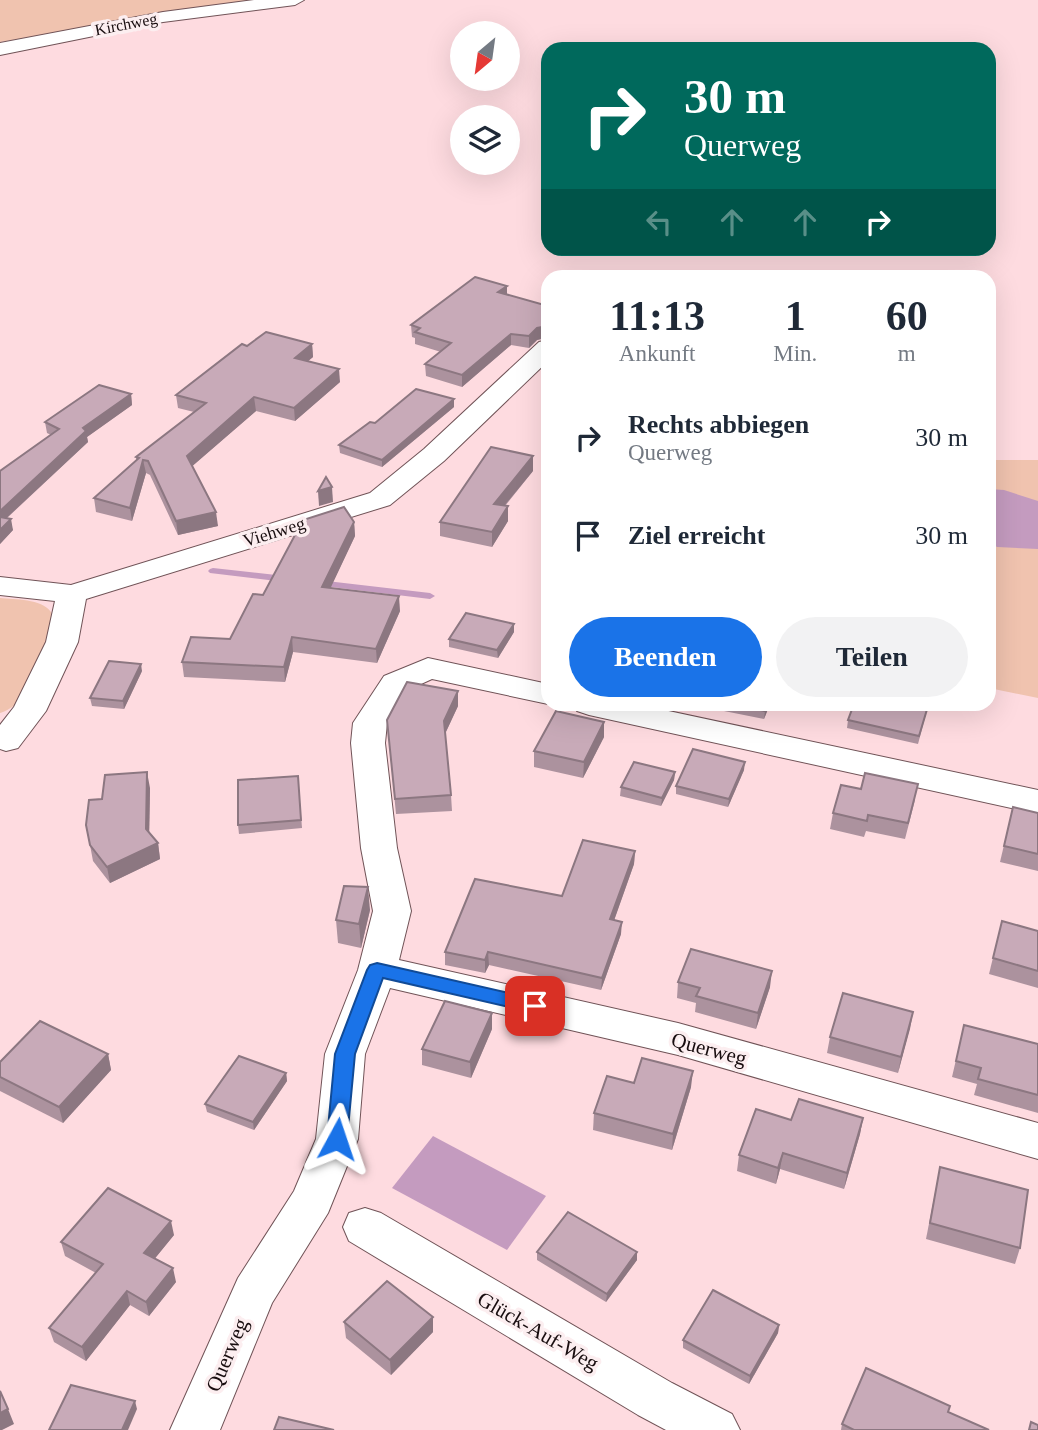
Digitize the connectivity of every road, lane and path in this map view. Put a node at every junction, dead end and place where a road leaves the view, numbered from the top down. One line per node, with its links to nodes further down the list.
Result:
1 (295, 0): 2 (street, Kirchweg)
2 (0, 49)
3 (541, 355): 5 (street, Viehweg)
4 (0, 586): 5 (street)
5 (72, 594): 8 (street)
6 (541, 692): 10 (street, Querweg)
7 (621, 711): 9 (street)
8 (10, 743)
9 (1038, 802)
10 (377, 970): 11 (street, Querweg); 13 (street, Querweg)
11 (1038, 1141)
12 (365, 1227): 14 (street, Glück-Auf-Weg)
13 (195, 1430)
14 (715, 1430)

